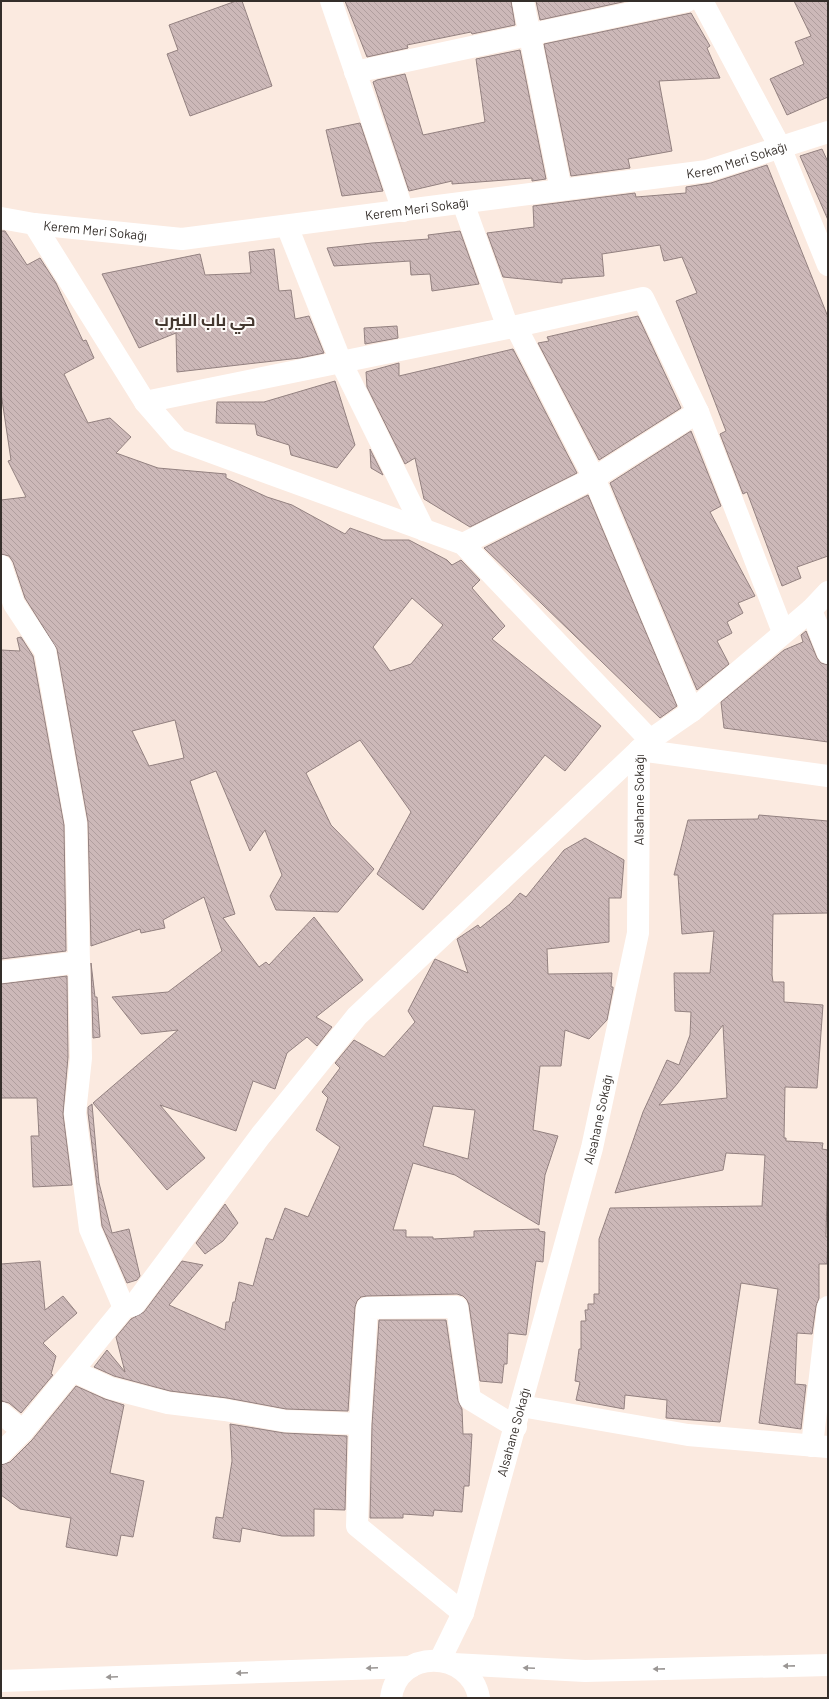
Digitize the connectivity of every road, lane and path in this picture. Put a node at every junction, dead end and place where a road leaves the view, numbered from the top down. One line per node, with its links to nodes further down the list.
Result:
1 (331, 1): 6 (street)
2 (523, 1): 5 (street)
3 (687, 1): 5 (street)
4 (702, 1): 8 (street)
5 (530, 35): 6 (street); 9 (street)
6 (355, 72): 11 (street)
7 (828, 132): 8 (street, Kerem Meri Sokağı)
8 (780, 147): 9 (street, Kerem Meri Sokağı); 15 (street)
9 (561, 190): 10 (street, Kerem Meri Sokağı)
10 (463, 203): 11 (street, Kerem Meri Sokağı); 16 (street)
11 (403, 211): 14 (street, Kerem Meri Sokağı)
12 (1, 218): 13 (street, Kerem Meri Sokağı)
13 (34, 224): 14 (street, Kerem Meri Sokağı); 18 (street)
14 (287, 226): 17 (street)
15 (828, 265)
16 (512, 328): 17 (street); 19 (street); 20 (street)
17 (341, 362): 18 (street); 21 (street)
18 (145, 402): 21 (street)
19 (698, 412): 20 (street); 26 (street)
20 (594, 478): 22 (street); 28 (street)
21 (424, 530): 22 (street)
22 (463, 544): 29 (street)
23 (1, 566): 31 (street)
24 (828, 592): 25 (street)
25 (811, 610): 26 (street); 27 (street)
26 (783, 632): 28 (street)
27 (828, 652)
28 (692, 711): 29 (street)
29 (645, 745): 30 (street, Alsahane Sokağı); 34 (street); 36 (street, Alsahane Sokağı)
30 (828, 776)
31 (79, 962): 32 (street); 34 (street)
32 (1, 972)
33 (828, 1307): 41 (street)
34 (124, 1308): 35 (street)
35 (73, 1371): 38 (street); 40 (street)
36 (521, 1406): 39 (street, Alsahane Sokağı); 41 (street)
37 (1, 1413): 40 (street)
38 (360, 1424): 39 (street); 43 (street)
39 (516, 1427): 43 (street, Alsahane Sokağı)
40 (23, 1431): 42 (street)
41 (820, 1446)
42 (1, 1454)
43 (463, 1613): 44 (street, Alsahane Sokağı)
44 (446, 1662): 45 (street, one-way to 44); 46 (street); 49 (street)
45 (828, 1665)
46 (411, 1667): 47 (street, one-way to 47); 48 (street)
47 (1, 1681)
48 (391, 1698)
49 (479, 1698)

